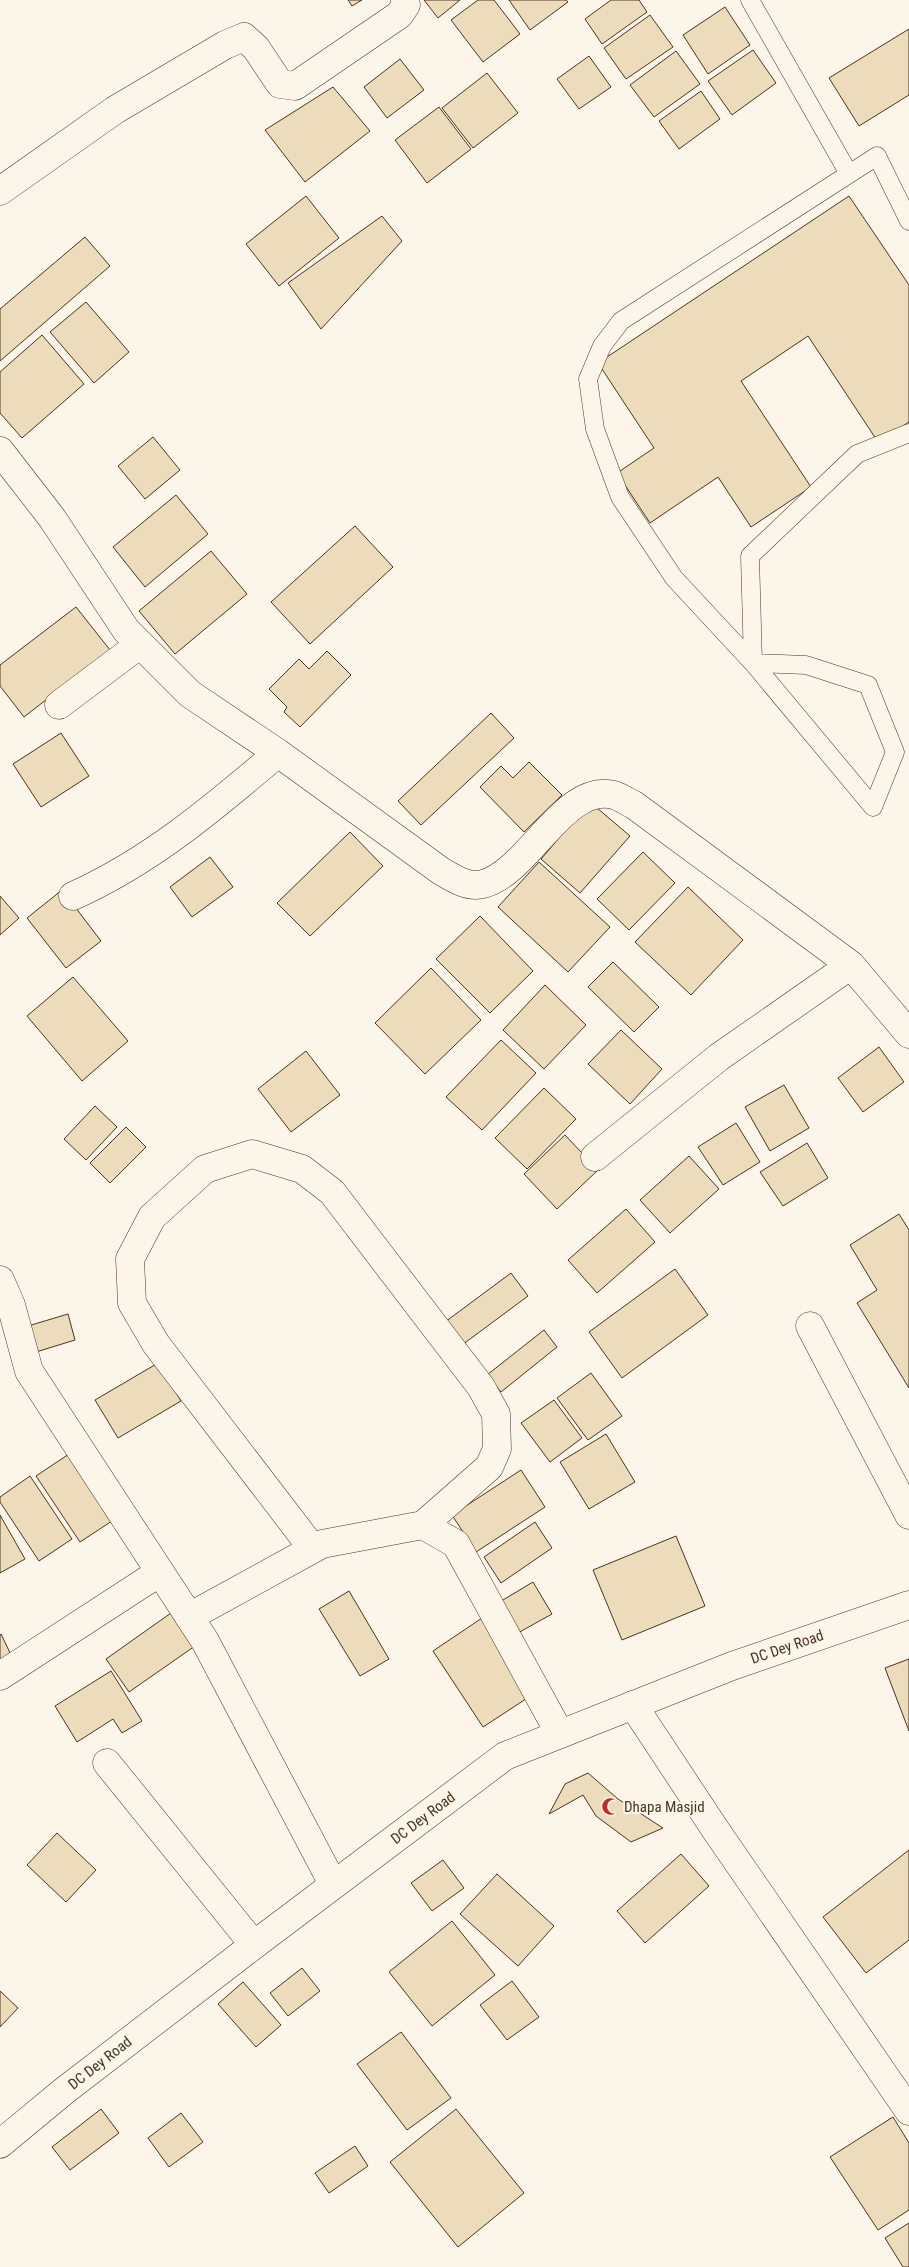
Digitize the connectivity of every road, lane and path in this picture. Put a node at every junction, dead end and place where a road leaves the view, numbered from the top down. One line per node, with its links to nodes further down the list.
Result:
1 (405, 0): 4 (street)
2 (750, 0): 3 (lane)
3 (849, 174): 5 (lane); 9 (lane)
4 (0, 191)
5 (909, 221)
6 (909, 433): 9 (lane)
7 (0, 451): 8 (street)
8 (139, 645): 10 (street); 11 (street)
9 (752, 663): 9 (lane)
10 (59, 705)
11 (278, 753): 12 (street); 13 (street)
12 (73, 896)
13 (851, 965): 14 (street); 15 (street)
14 (909, 1034)
15 (595, 1157)
16 (0, 1280): 21 (street)
17 (810, 1326): 18 (street)
18 (909, 1515)
19 (423, 1525): 20 (street); 20 (street); 26 (street)
20 (313, 1549): 23 (street)
21 (160, 1572): 23 (street); 24 (street)
22 (909, 1605): 25 (street, DC Dey Road)
23 (189, 1617): 28 (street)
24 (0, 1676)
25 (633, 1705): 26 (street, DC Dey Road); 30 (street)
26 (560, 1734): 28 (street, DC Dey Road)
27 (107, 1763): 29 (street)
28 (333, 1884): 29 (street, DC Dey Road)
29 (254, 1945): 31 (street, DC Dey Road)
30 (909, 2111)
31 (0, 2144)

